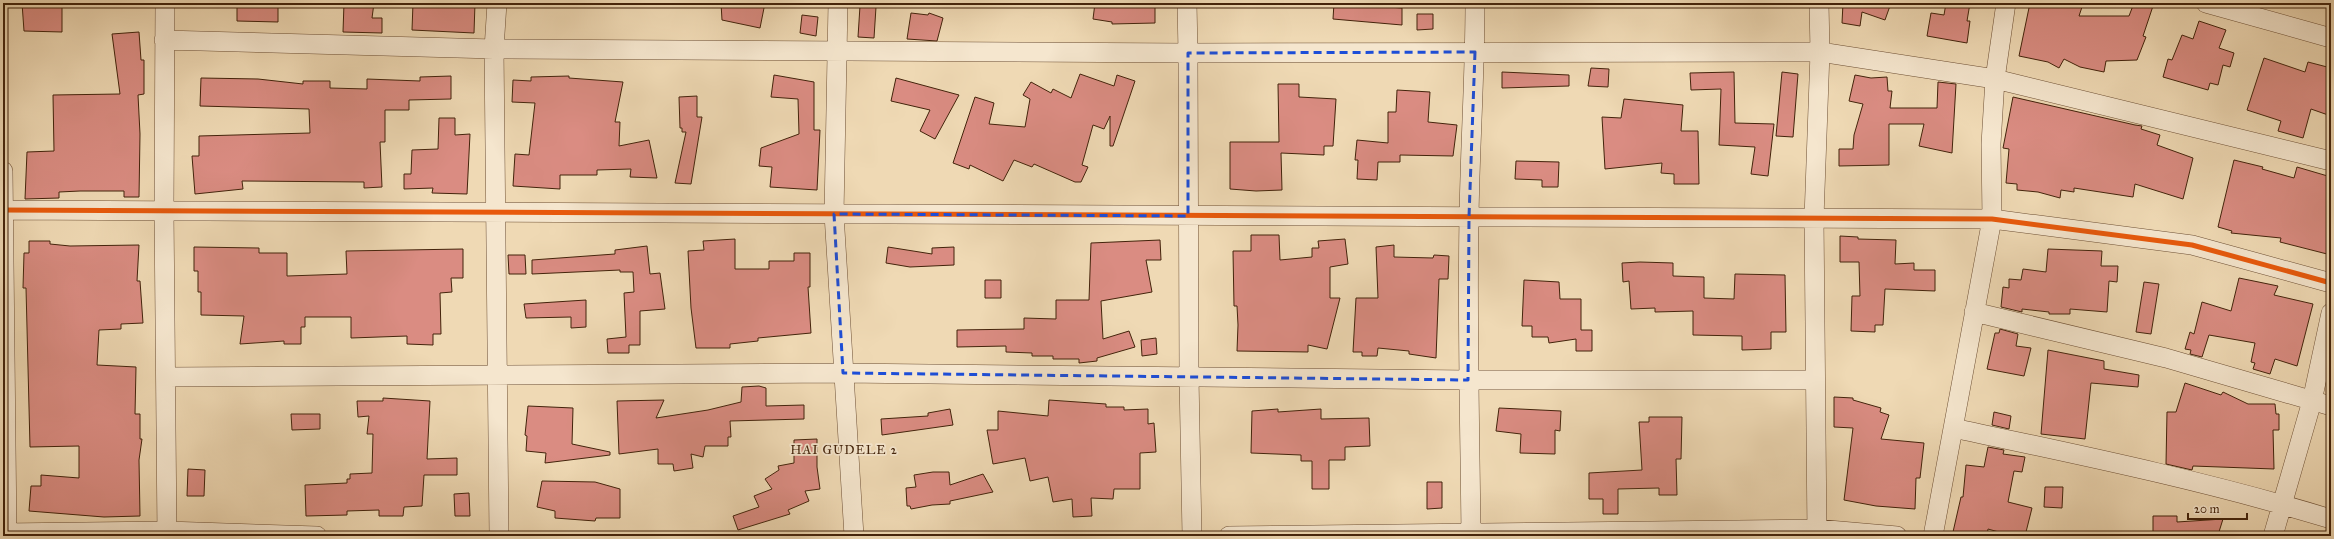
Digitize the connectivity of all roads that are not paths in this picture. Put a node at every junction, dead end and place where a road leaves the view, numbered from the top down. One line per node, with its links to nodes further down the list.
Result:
1 (165, 3): 10 (street)
2 (497, 3): 11 (street)
3 (838, 3): 12 (street)
4 (1187, 3): 15 (street)
5 (1475, 3): 13 (street)
6 (1819, 3): 14 (street)
7 (2006, 3): 16 (street)
8 (2206, 3): 9 (street)
9 (2331, 38)
10 (164, 40): 11 (street); 20 (street)
11 (494, 49): 12 (street); 21 (street)
12 (837, 51): 15 (street); 22 (street)
13 (1475, 52): 14 (street); 15 (street); 24 (street)
14 (1820, 52): 16 (street); 25 (street)
15 (1188, 53): 23 (street)
16 (1995, 79): 17 (street); 26 (street)
17 (2331, 160)
18 (3, 171): 19 (street)
19 (3, 210): 20 (street); 42 (street)
20 (164, 211): 21 (street); 32 (street)
21 (495, 213): 22 (street); 31 (street)
22 (834, 214): 23 (street); 30 (street)
23 (1188, 216): 24 (street); 33 (street)
24 (1469, 217): 25 (street); 34 (street)
25 (1814, 218): 26 (street); 35 (street)
26 (1992, 219): 27 (street); 28 (street)
27 (2331, 282)
28 (1974, 312): 36 (street); 38 (street)
29 (2331, 313): 36 (street)
30 (842, 373): 31 (street); 33 (street); 47 (street)
31 (497, 375): 32 (street); 46 (street)
32 (166, 377): 43 (street)
33 (1189, 377): 34 (street); 48 (street)
34 (1468, 380): 35 (street); 44 (street)
35 (1815, 380): 41 (street)
36 (2312, 401): 37 (street); 39 (street)
37 (2331, 406)
38 (1953, 428): 39 (street); 51 (street)
39 (2283, 504): 40 (street); 52 (street)
40 (2331, 519)
41 (1817, 533): 44 (street); 50 (street)
42 (6, 534): 43 (street)
43 (167, 534): 45 (street)
44 (1471, 535): 49 (street)
45 (317, 536)
46 (499, 536)
47 (854, 536)
48 (1192, 536)
49 (1229, 536)
50 (1897, 536)
51 (1933, 536)
52 (2273, 536)

